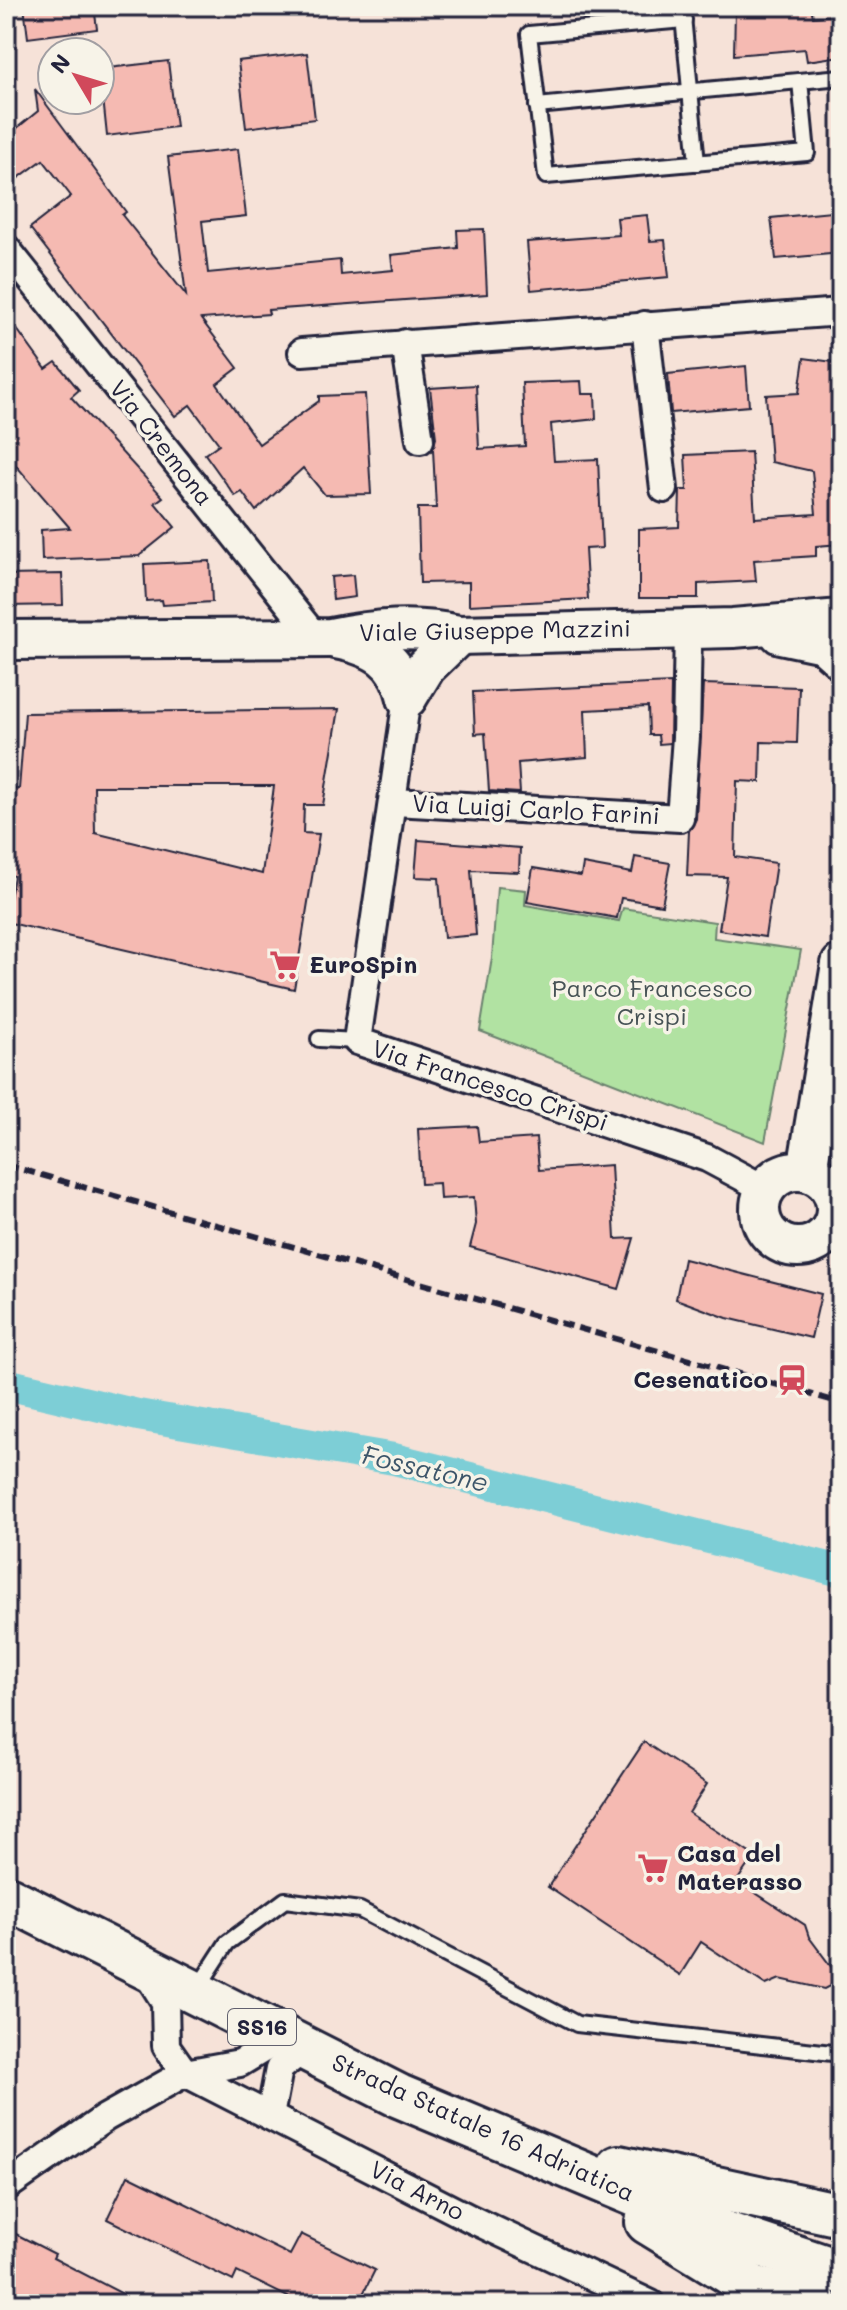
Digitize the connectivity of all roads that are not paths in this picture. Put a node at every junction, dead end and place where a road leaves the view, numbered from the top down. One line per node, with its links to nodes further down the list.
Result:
1 (683, 13): 4 (lane); 5 (lane)
2 (841, 77): 3 (lane)
3 (800, 81): 4 (lane); 6 (lane)
4 (690, 92): 5 (lane); 6 (lane)
5 (537, 106): 6 (lane)
6 (697, 163)
7 (6, 248): 18 (street, Via Cremona)
8 (841, 312): 9 (street)
9 (645, 325): 10 (street); 13 (street)
10 (405, 343): 11 (street); 12 (street)
11 (302, 352)
12 (420, 440)
13 (664, 489)
14 (841, 619): 16 (street, Viale Giuseppe Mazzini)
15 (688, 628): 16 (street, Viale Giuseppe Mazzini); 17 (street, Viale Giuseppe Mazzini); 22 (street, Via Luigi Carlo Farini)
16 (733, 628): 20 (street)
17 (459, 635): 18 (street, Viale Giuseppe Mazzini); 21 (street, Via Francesco Crispi)
18 (323, 638): 19 (street, Viale Giuseppe Mazzini); 21 (street)
19 (6, 640)
20 (841, 659)
21 (407, 698): 22 (street, Via Francesco Crispi)
22 (394, 802): 25 (street, Via Francesco Crispi)
23 (841, 964): 26 (street)
24 (319, 1039): 25 (lane)
25 (357, 1041): 27 (street, Via Francesco Crispi)
26 (807, 1171): 27 (street); 28 (street)
27 (765, 1189): 28 (street)
28 (838, 1222)
29 (6, 1897): 30 (main road, Strada Statale 16 Adriatica / SS16)
30 (142, 1966): 31 (main road, Strada Statale 16 Adriatica / SS16); 34 (street)
31 (195, 1992): 32 (main road, Strada Statale 16 Adriatica / SS16); 33 (lane)
32 (294, 2043): 34 (street); 35 (street); 36 (main road, Strada Statale 16 Adriatica / SS16)
33 (841, 2054)
34 (185, 2073): 35 (street, Via Arno); 37 (street)
35 (270, 2116): 40 (street, Via Arno)
36 (524, 2146): 38 (main road); 39 (main road, Strada Statale 16 Adriatica / SS16); 41 (main road)
37 (6, 2187)
38 (841, 2215)
39 (841, 2272)
40 (651, 2304)
41 (816, 2304)

